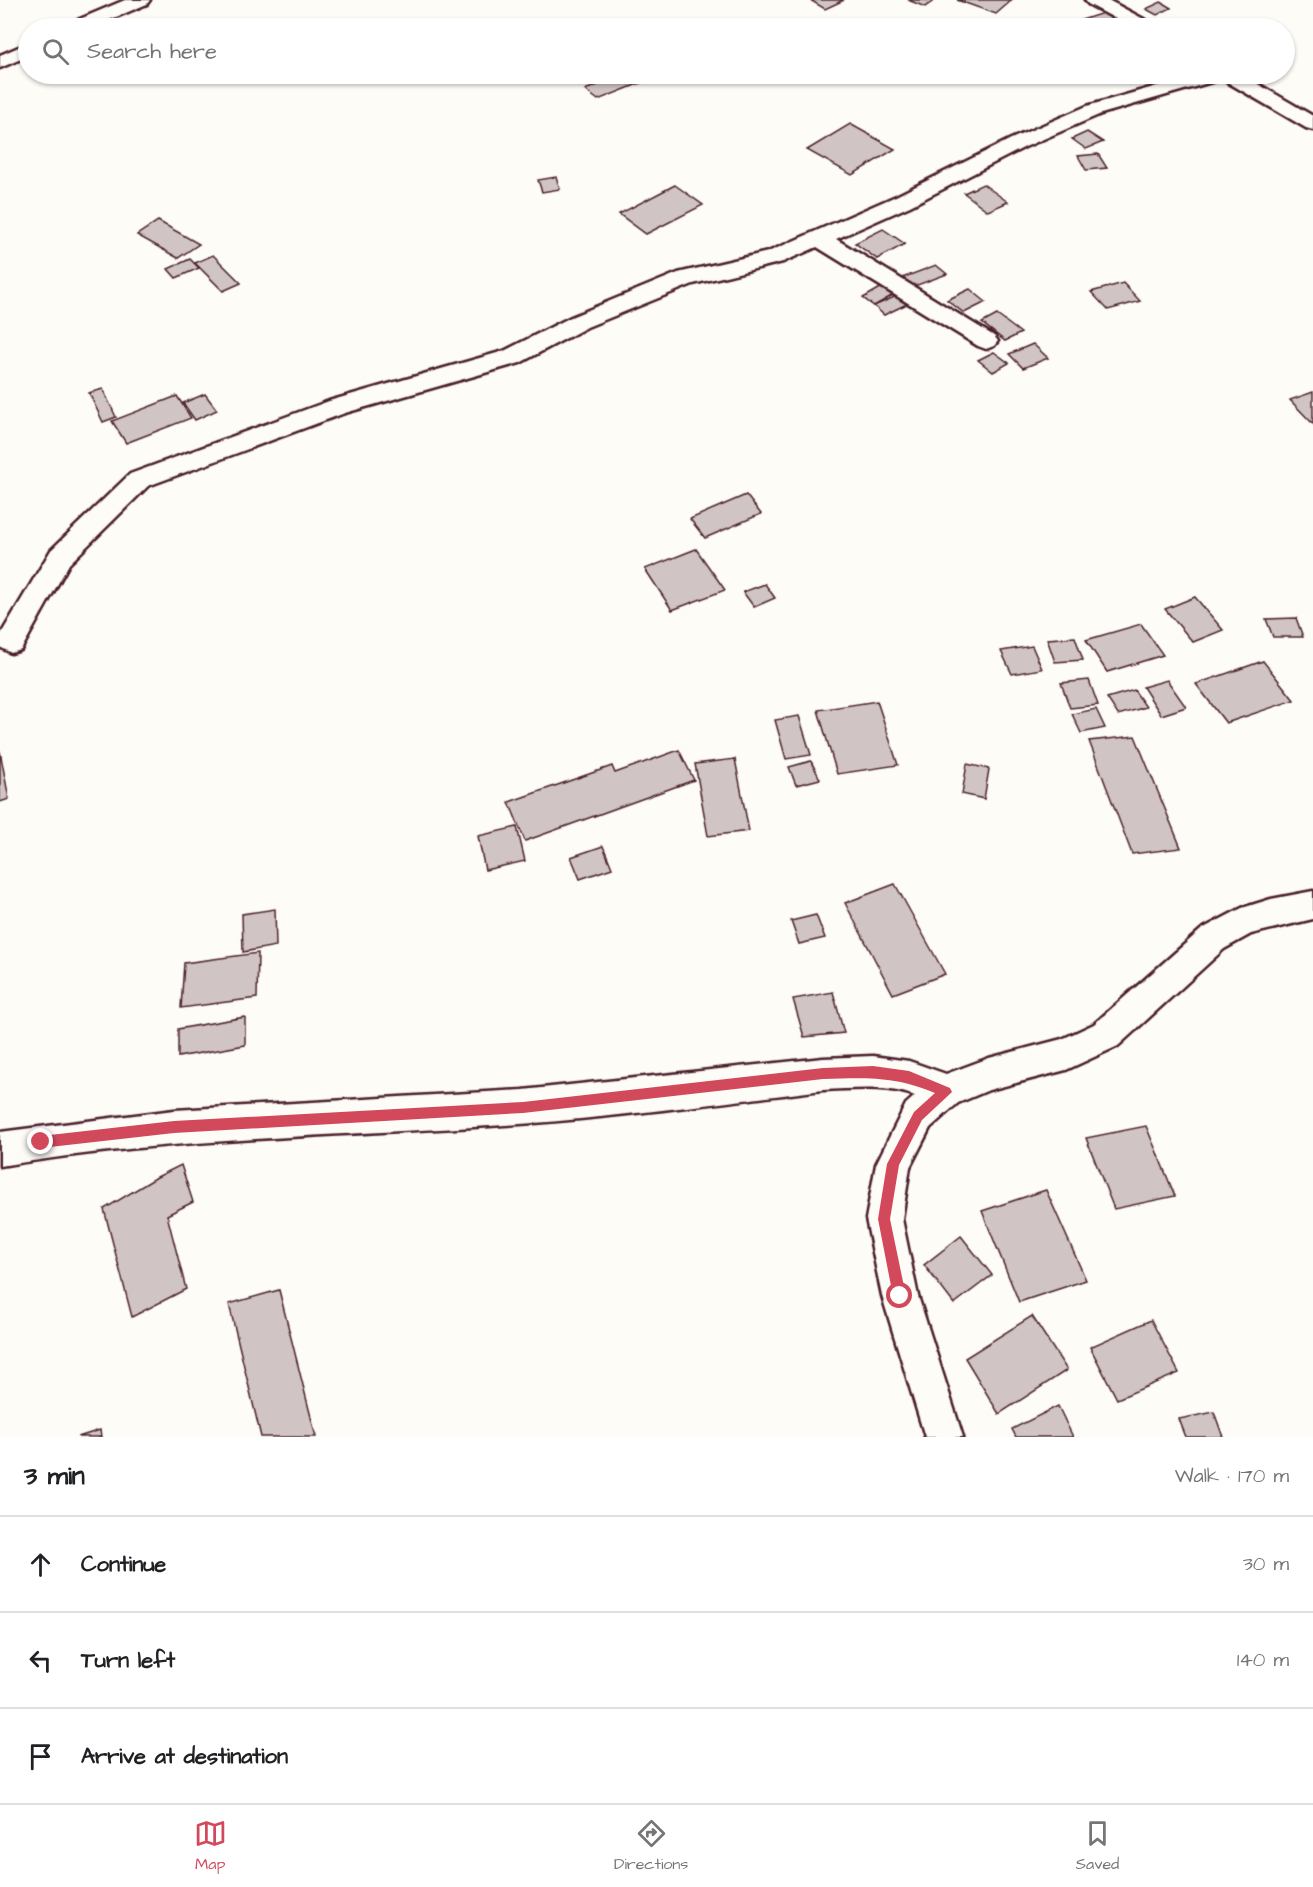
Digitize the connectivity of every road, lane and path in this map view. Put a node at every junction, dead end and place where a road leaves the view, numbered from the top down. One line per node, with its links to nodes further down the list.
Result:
1 (141, 0): 3 (street)
2 (1094, 0): 4 (street)
3 (99, 18)
4 (1127, 18)
5 (18, 54): 6 (street)
6 (0, 62)
7 (1184, 84): 10 (street)
8 (1245, 84): 9 (street)
9 (1313, 124)
10 (819, 238): 11 (street); 12 (street)
11 (986, 341)
12 (11, 642)
13 (1313, 905): 14 (street)
14 (946, 1092): 15 (street); 16 (street)
15 (0, 1149)
16 (944, 1437)

